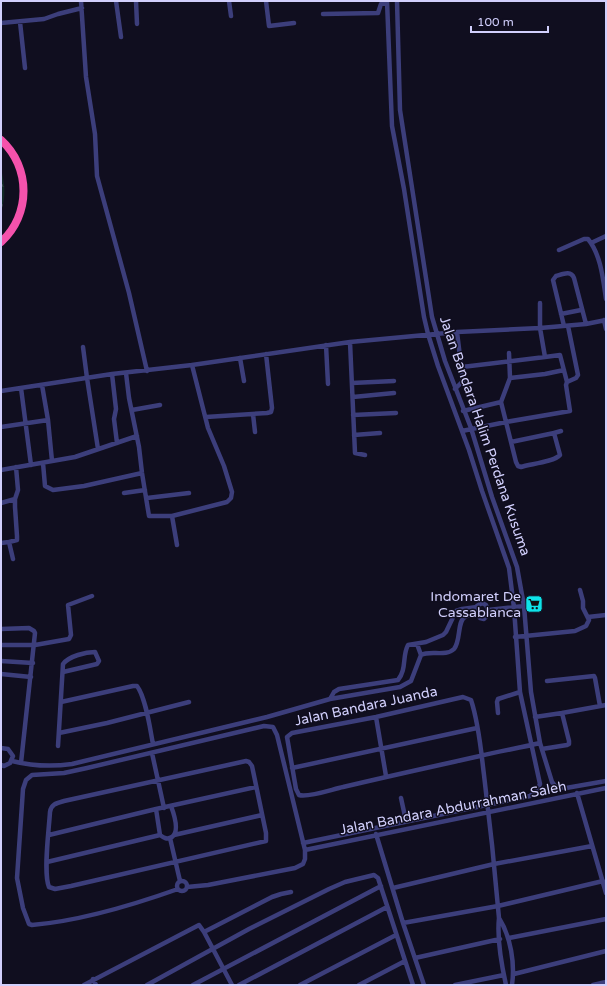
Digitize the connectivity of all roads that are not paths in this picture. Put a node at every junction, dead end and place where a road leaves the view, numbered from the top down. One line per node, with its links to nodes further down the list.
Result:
1 (81, 1): 8 (street)
2 (116, 1): 15 (street)
3 (136, 1): 14 (street)
4 (229, 1): 10 (street)
5 (266, 1): 13 (street)
6 (397, 1): 22 (street, Jalan Bandara Halim Perdana Kusuma)
7 (387, 2): 9 (street); 23 (street, Jalan Bandara Halim Perdana Kusuma)
8 (82, 8): 11 (street); 46 (street)
9 (324, 14)
10 (231, 16)
11 (20, 22): 12 (street); 16 (street)
12 (1, 23)
13 (294, 23)
14 (137, 24)
15 (121, 37)
16 (25, 68)
17 (1, 140): 19 (highway)
18 (606, 236): 20 (street)
19 (1, 242)
20 (591, 243): 21 (street); 24 (street)
21 (559, 250)
22 (425, 270): 23 (street); 33 (street, Jalan Bandara Halim Perdana Kusuma)
23 (416, 272): 34 (street, Jalan Bandara Halim Perdana Kusuma)
24 (606, 298)
25 (540, 303): 30 (street)
26 (581, 310): 27 (street); 29 (street); 29 (street)
27 (584, 320): 28 (street); 29 (street)
28 (605, 320): 31 (street)
29 (563, 321): 30 (street); 53 (street)
30 (541, 324): 32 (street); 40 (street)
31 (606, 329)
32 (457, 332): 33 (street); 44 (street)
33 (436, 333): 34 (street); 58 (street, Jalan Bandara Halim Perdana Kusuma)
34 (428, 334): 35 (street); 75 (street, Jalan Bandara Halim Perdana Kusuma)
35 (350, 342): 36 (street); 54 (street)
36 (326, 345): 39 (street); 55 (street)
37 (83, 347): 49 (street)
38 (509, 353): 42 (street)
39 (266, 354): 41 (street); 67 (street)
40 (545, 357): 42 (street); 45 (street)
41 (240, 358): 43 (street); 52 (street)
42 (510, 362): 44 (street); 50 (street)
43 (192, 365): 46 (street); 69 (street)
44 (462, 367): 58 (street)
45 (564, 370): 50 (street); 53 (street)
46 (147, 371): 47 (street)
47 (126, 373): 48 (street); 64 (street)
48 (112, 374): 49 (street); 83 (street)
49 (87, 378): 56 (street); 84 (street)
50 (510, 378): 62 (street)
51 (394, 381): 54 (street)
52 (244, 382)
53 (567, 382): 71 (street)
54 (352, 383): 61 (street)
55 (328, 384)
56 (42, 385): 57 (street); 70 (street)
57 (21, 388): 59 (street); 72 (street)
58 (455, 389): 65 (street, Jalan Bandara Halim Perdana Kusuma)
59 (1, 391)
60 (394, 393): 61 (street)
61 (353, 397): 68 (street)
62 (501, 402): 65 (street); 71 (street)
63 (160, 405): 64 (street)
64 (132, 410): 81 (street)
65 (463, 411): 74 (street, Jalan Bandara Halim Perdana Kusuma)
66 (396, 413): 68 (street)
67 (253, 414): 69 (street); 77 (street)
68 (353, 415): 80 (street)
69 (206, 417): 98 (street)
70 (48, 420): 72 (street); 86 (street)
71 (506, 422): 74 (street); 82 (street)
72 (25, 424): 73 (street); 88 (street)
73 (1, 427)
74 (471, 428): 75 (street); 105 (street, Jalan Bandara Halim Perdana Kusuma)
75 (462, 431): 107 (street, Jalan Bandara Halim Perdana Kusuma)
76 (561, 431): 79 (street)
77 (255, 432)
78 (380, 434): 80 (street)
79 (554, 434): 82 (street); 82 (street)
80 (354, 435): 85 (street)
81 (137, 436): 83 (street); 91 (street)
82 (511, 442)
83 (118, 443): 84 (street)
84 (98, 449): 86 (street)
85 (365, 455)
86 (52, 461): 87 (street)
87 (43, 463): 88 (street); 91 (street)
88 (31, 465): 89 (street)
89 (16, 467): 90 (street); 96 (street)
90 (1, 470)
91 (142, 473): 92 (street)
92 (145, 490): 93 (street); 95 (street)
93 (124, 493)
94 (189, 493): 95 (street)
95 (147, 498): 98 (street)
96 (15, 499): 97 (street); 99 (street)
97 (1, 503)
98 (172, 516): 101 (street)
99 (9, 542): 100 (street); 102 (street)
100 (1, 543)
101 (177, 545)
102 (13, 559)
103 (580, 590): 111 (street)
104 (92, 596): 116 (street)
105 (524, 606): 107 (street); 113 (street, Jalan Bandara Halim Perdana Kusuma)
106 (477, 607): 108 (street); 109 (street); 115 (street)
107 (511, 608): 108 (street); 114 (street, Jalan Bandara Halim Perdana Kusuma)
108 (488, 610): 109 (street)
109 (477, 614): 118 (street)
110 (606, 615): 111 (street)
111 (588, 616): 113 (street)
112 (1, 629): 116 (street)
113 (525, 635): 114 (street); 137 (street, Jalan Bandara Halim Perdana Kusuma)
114 (515, 637): 127 (street, Jalan Bandara Halim Perdana Kusuma)
115 (417, 644): 118 (street); 124 (street)
116 (35, 645): 117 (street); 120 (street)
117 (1, 646)
118 (421, 655): 126 (street)
119 (1, 661): 120 (street)
120 (33, 663): 123 (street)
121 (63, 672): 121 (street); 129 (street)
122 (1, 674): 123 (street)
123 (31, 677): 150 (street)
124 (398, 680): 126 (street); 128 (street)
125 (547, 681): 132 (street)
126 (400, 687): 128 (street)
127 (520, 692): 134 (street); 142 (street, Jalan Bandara Halim Perdana Kusuma)
128 (330, 699): 141 (street)
129 (61, 702): 133 (street); 139 (street)
130 (189, 702): 133 (street)
131 (606, 705): 132 (street)
132 (600, 706): 135 (street)
133 (147, 713): 139 (street); 141 (street)
134 (498, 713)
135 (562, 713): 137 (street); 146 (street)
136 (376, 717): 138 (street, Jalan Bandara Juanda); 145 (street); 152 (street, Jalan Bandara Juanda)
137 (535, 717): 140 (street, Jalan Bandara Halim Perdana Kusuma)
138 (477, 728): 145 (street); 148 (street, Jalan Bandara Juanda)
139 (59, 733): 143 (street)
140 (540, 743): 142 (street, Jalan Bandara Juanda); 146 (street, Jalan Bandara Halim Perdana Kusuma)
141 (153, 744): 150 (street)
142 (531, 745): 148 (street, Jalan Bandara Juanda); 155 (street, Jalan Bandara Halim Perdana Kusuma)
143 (58, 746)
144 (1, 748): 149 (street)
145 (381, 748): 152 (street); 153 (street)
146 (542, 749): 157 (street, Jalan Bandara Halim Perdana Kusuma)
147 (152, 753): 154 (street); 177 (street); 188 (street)
148 (481, 756): 153 (street, Jalan Bandara Juanda); 165 (street, Jalan Bandara Juanda)
149 (12, 761): 150 (street); 151 (street)
150 (21, 764)
151 (1, 765)
152 (292, 768): 153 (street, Jalan Bandara Juanda)
153 (386, 776)
154 (158, 780): 158 (street); 167 (street); 173 (street)
155 (540, 781): 162 (street, Jalan Bandara Abdurrahman Saleh)
156 (606, 781): 159 (street, Jalan Bandara Abdurrahman Saleh)
157 (552, 782): 159 (street, Jalan Bandara Abdurrahman Saleh)
158 (256, 787): 166 (street); 170 (street)
159 (575, 787): 161 (street)
160 (606, 788): 161 (street, Jalan Bandara Abdurrahman Saleh)
161 (578, 794): 164 (street, Jalan Bandara Abdurrahman Saleh); 178 (street)
162 (530, 796): 164 (street); 165 (street, Jalan Bandara Abdurrahman Saleh)
163 (401, 798): 171 (street)
164 (531, 803): 169 (street, Jalan Bandara Abdurrahman Saleh)
165 (488, 804): 169 (street, Jalan Bandara Juanda); 171 (street, Jalan Bandara Abdurrahman Saleh)
166 (172, 806): 167 (street); 175 (street)
167 (164, 808): 168 (street)
168 (156, 809): 173 (street); 174 (street)
169 (489, 812): 172 (street, Jalan Bandara Abdurrahman Saleh); 182 (street, Jalan Bandara Juanda)
170 (262, 815): 175 (street); 180 (street)
171 (406, 822): 177 (street, Jalan Bandara Abdurrahman Saleh)
172 (376, 834): 179 (street, Jalan Bandara Abdurrahman Saleh); 187 (street)
173 (49, 835): 181 (street)
174 (160, 835): 176 (street); 181 (street)
175 (174, 835): 176 (street)
176 (170, 838): 180 (street)
177 (303, 843): 179 (street)
178 (592, 846): 182 (street); 183 (street)
179 (305, 850): 186 (street)
180 (176, 861): 181 (street); 184 (street)
181 (47, 862)
182 (494, 864): 187 (street); 191 (street, Jalan Bandara Juanda)
183 (603, 881): 190 (street); 191 (street)
184 (180, 882): 186 (street); 188 (street)
185 (381, 886): 192 (street); 200 (street); 204 (street)
186 (187, 887): 188 (street)
187 (393, 888): 195 (street)
188 (178, 889)
189 (291, 892): 196 (street)
190 (606, 893)
191 (498, 906): 193 (street, Jalan Bandara Juanda); 195 (street)
192 (387, 907): 197 (street); 215 (street)
193 (500, 918): 198 (street); 199 (street)
194 (606, 919): 198 (street)
195 (403, 923): 202 (street)
196 (204, 932): 200 (street); 207 (street)
197 (396, 935): 203 (street); 216 (street)
198 (508, 938): 205 (street)
199 (500, 939): 202 (street); 206 (street)
200 (213, 949): 204 (street); 212 (street)
201 (606, 952): 205 (street)
202 (415, 958): 219 (street)
203 (405, 961): 209 (street); 217 (street)
204 (224, 969): 213 (street); 214 (street)
205 (514, 974): 222 (street)
206 (504, 976): 220 (street); 221 (street)
207 (93, 980): 210 (street); 211 (street)
208 (606, 982): 223 (street)
209 (412, 984): 218 (street)
210 (84, 985)
211 (96, 985)
212 (147, 985)
213 (194, 985)
214 (232, 985)
215 (239, 985)
216 (300, 985)
217 (359, 985)
218 (407, 985)
219 (424, 985)
220 (455, 985)
221 (506, 985)
222 (512, 985)
223 (593, 985)

